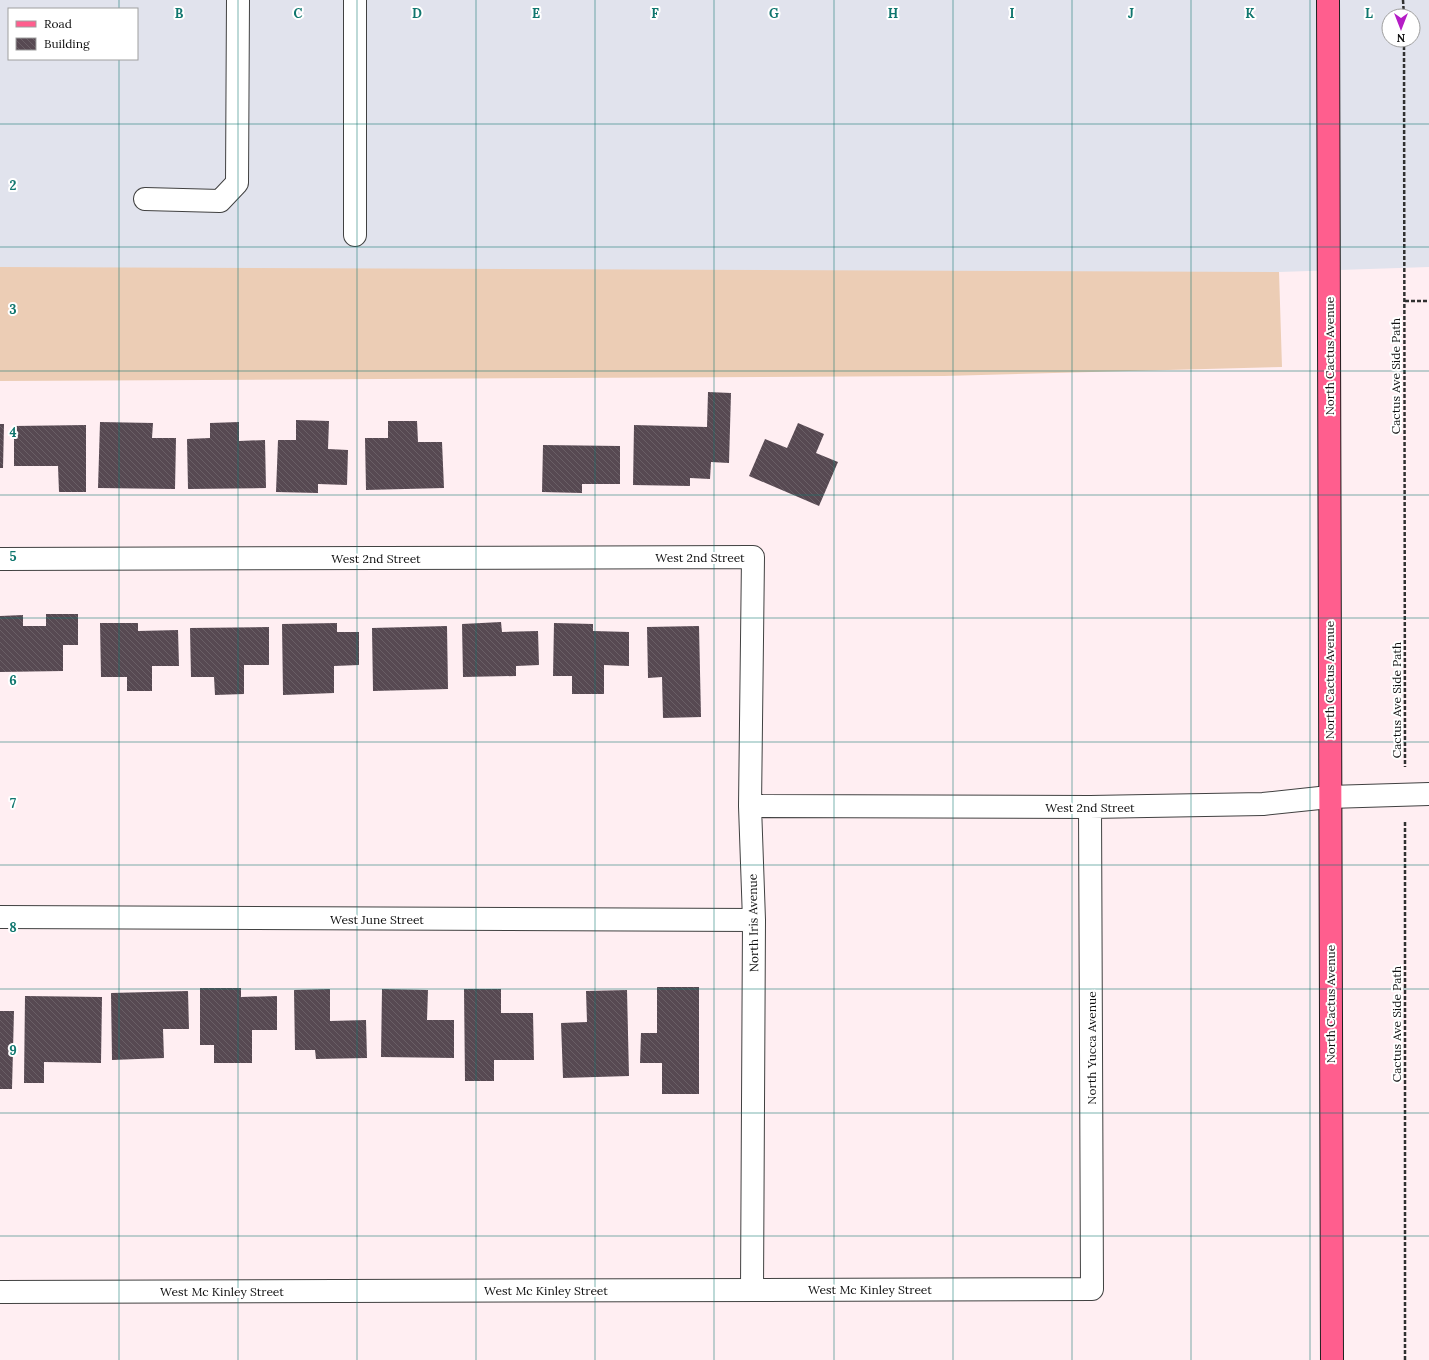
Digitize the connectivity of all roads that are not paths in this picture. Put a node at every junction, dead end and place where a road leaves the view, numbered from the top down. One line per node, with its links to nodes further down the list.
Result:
1 (238, 0): 4 (street)
2 (355, 0): 5 (street)
3 (1328, 0): 9 (main road, North Cactus Avenue)
4 (145, 199)
5 (355, 235)
6 (753, 557): 7 (street, West 2nd Street); 10 (street, North Iris Avenue)
7 (0, 559)
8 (1429, 794): 9 (street, West 2nd Street)
9 (1329, 797): 11 (street, West 2nd Street); 17 (main road, North Cactus Avenue)
10 (750, 806): 11 (street, West 2nd Street); 13 (street, North Iris Avenue)
11 (1090, 807): 14 (street, North Yucca Avenue)
12 (0, 917): 13 (street, West June Street)
13 (754, 920): 15 (street, North Iris Avenue)
14 (1092, 1288): 15 (street, West Mc Kinley Street)
15 (752, 1289): 16 (street, West Mc Kinley Street)
16 (0, 1292)
17 (1332, 1360)

